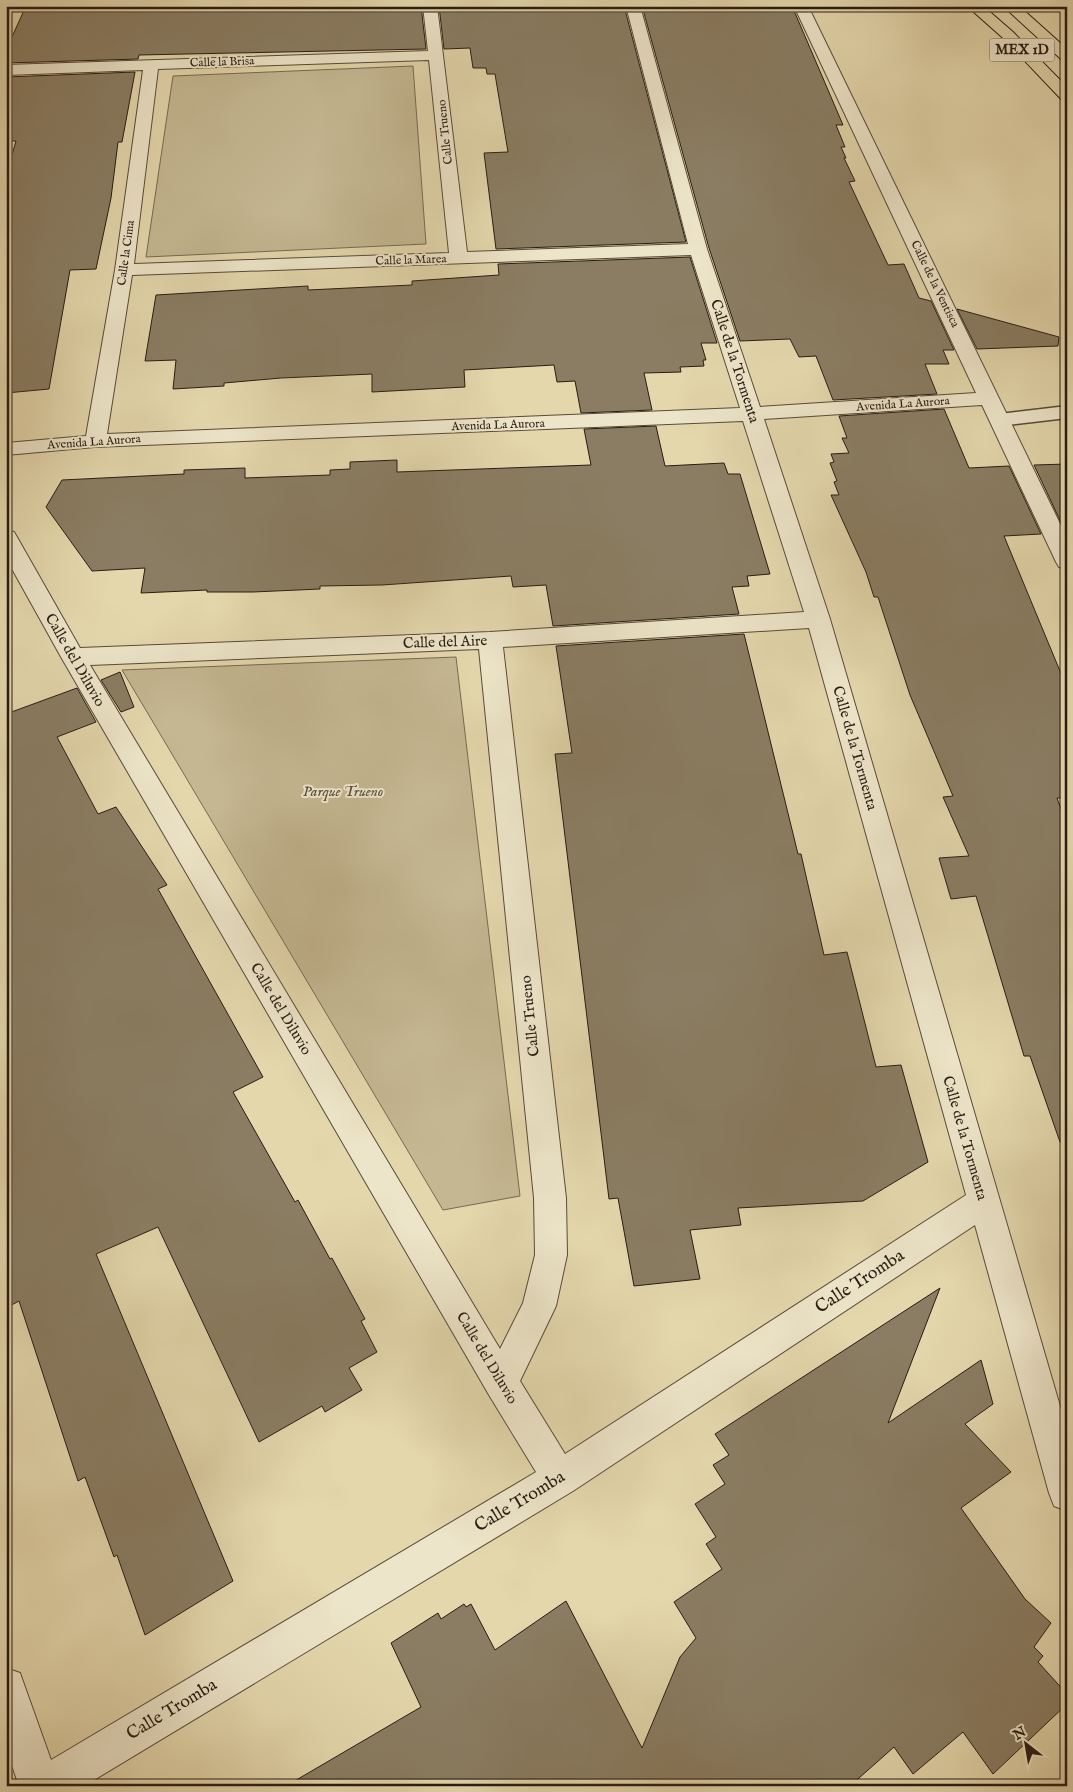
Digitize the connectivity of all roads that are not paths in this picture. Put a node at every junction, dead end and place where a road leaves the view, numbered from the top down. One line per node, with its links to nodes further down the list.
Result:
1 (430, 6): 6 (street, Calle Trueno)
2 (633, 6): 11 (street, Calle de la Tormenta)
3 (801, 6): 14 (street, Calle de la Ventisca)
4 (974, 6): 10 (highway, MEX 1D)
5 (1010, 6): 7 (highway, MEX 1D)
6 (437, 55): 8 (street, Calle la Brisa); 12 (street, Calle Trueno)
7 (1067, 57)
8 (152, 65): 9 (street, Calle la Brisa); 13 (street, Calle la Cima)
9 (6, 70)
10 (1067, 96)
11 (698, 249): 12 (street, Calle la Marea); 16 (street, Calle de la Tormenta)
12 (459, 258): 13 (street, Calle la Marea)
13 (124, 270): 18 (street, Calle la Cima)
14 (990, 398): 16 (street, Avenida La Aurora); 17 (street, Calle de la Ventisca)
15 (1067, 412): 17 (lane)
16 (752, 414): 18 (street, Avenida La Aurora); 22 (street, Calle de la Tormenta)
17 (1000, 420): 21 (street, Calle de la Ventisca)
18 (95, 441): 19 (street, Avenida La Aurora)
19 (6, 448)
20 (6, 537): 24 (street, Calle del Diluvio)
21 (1067, 562)
22 (818, 619): 23 (street, Calle del Aire); 25 (street, Calle de la Tormenta)
23 (490, 640): 24 (street, Calle del Aire); 26 (street, Calle Trueno)
24 (73, 656): 26 (street, Calle del Diluvio)
25 (984, 1202): 27 (street, Calle Tromba); 28 (street, Calle de la Tormenta)
26 (501, 1383): 27 (street, Calle del Diluvio)
27 (560, 1478): 31 (street, Calle Tromba)
28 (1067, 1493)
29 (6, 1687): 30 (street)
30 (39, 1786)
31 (46, 1786)

